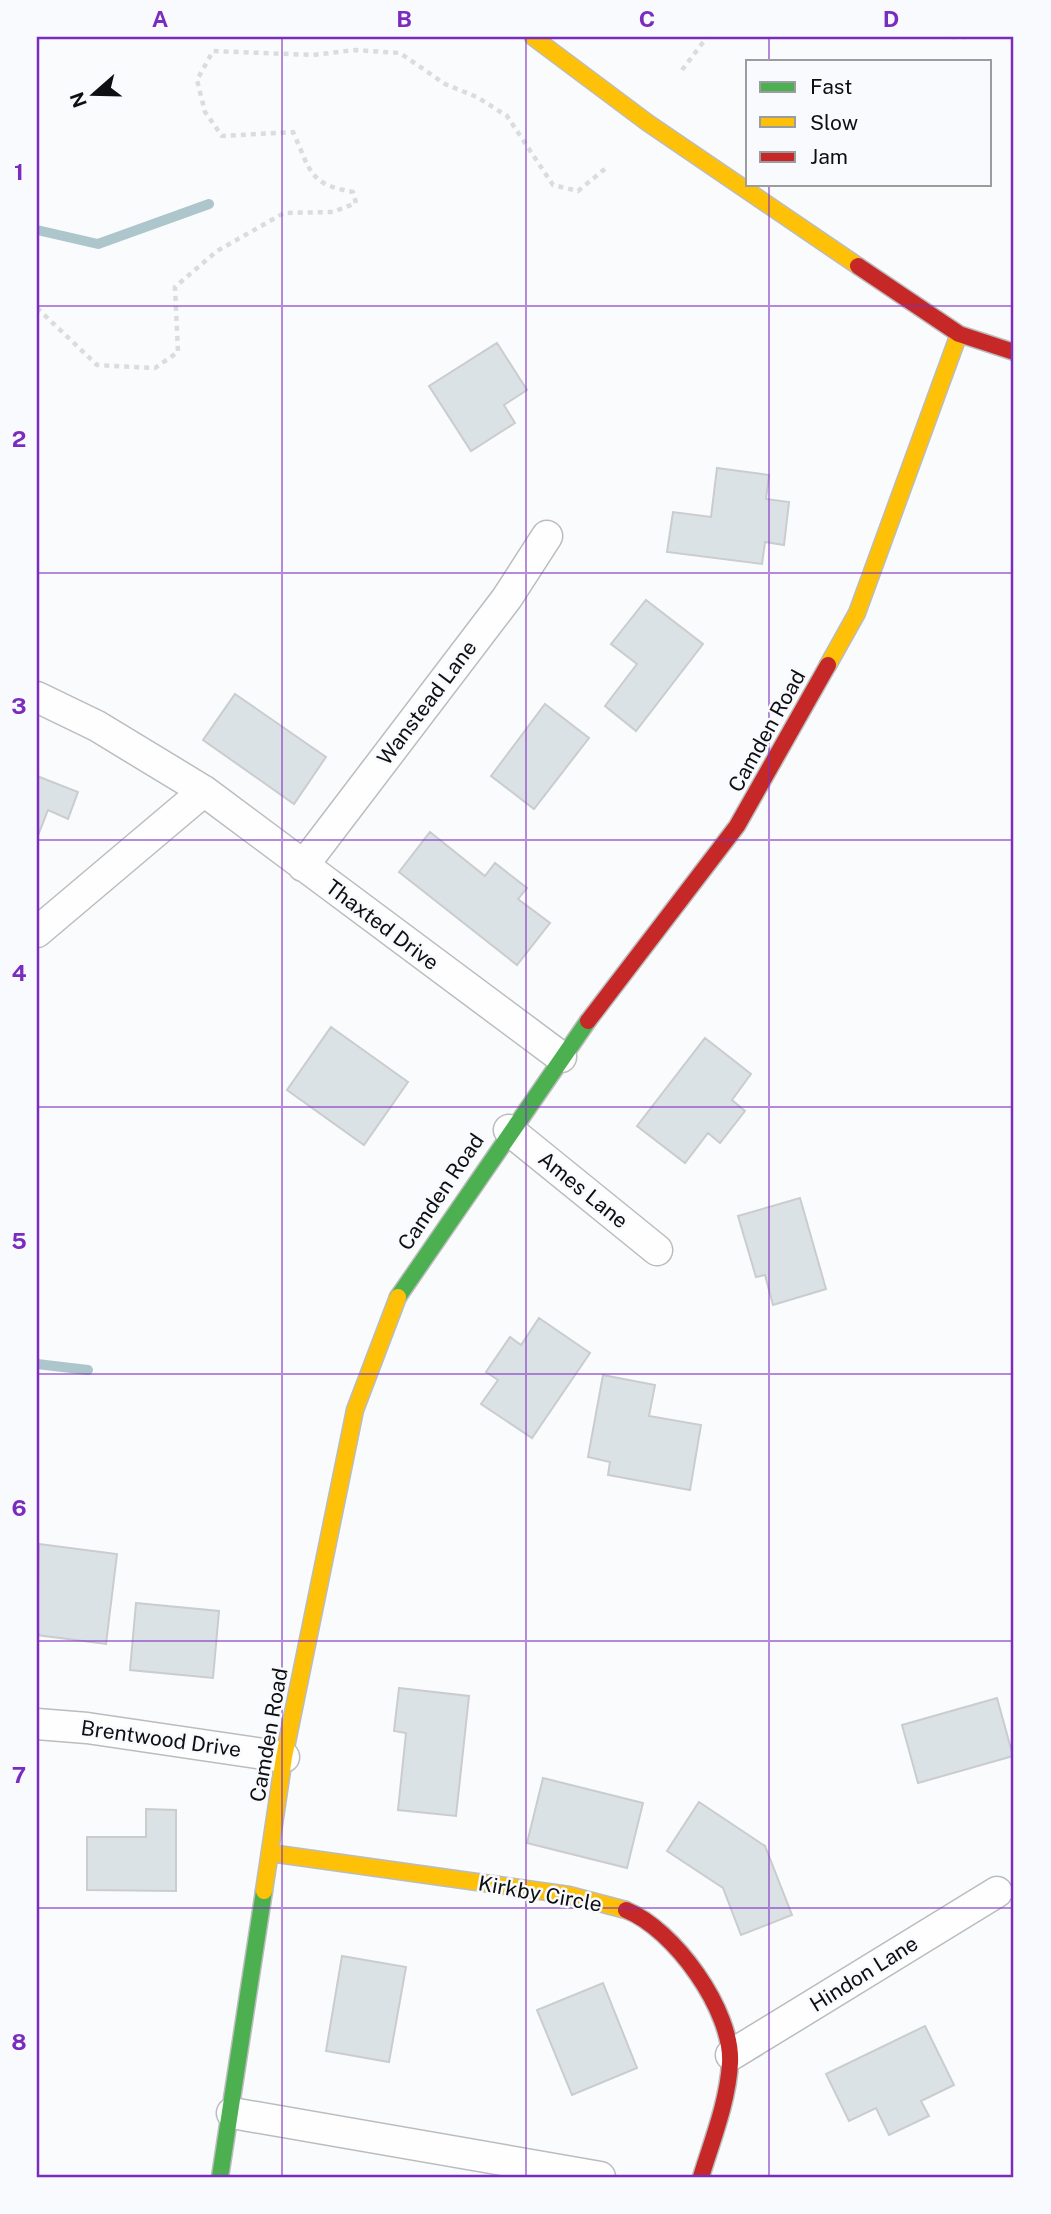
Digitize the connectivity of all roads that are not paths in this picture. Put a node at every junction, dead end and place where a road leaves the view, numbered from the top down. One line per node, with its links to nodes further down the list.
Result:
1 (533, 37): 2 (street)
2 (959, 334): 3 (street); 9 (street, Camden Road)
3 (1014, 352)
4 (547, 536): 7 (street, Wanstead Lane)
5 (37, 696): 6 (street, Thaxted Drive)
6 (204, 791): 7 (street, Thaxted Drive); 8 (street)
7 (303, 866): 9 (street, Thaxted Drive)
8 (37, 932)
9 (561, 1057): 10 (street, Camden Road)
10 (509, 1130): 11 (street, Ames Lane); 13 (street, Camden Road)
11 (657, 1250)
12 (37, 1724): 13 (street, Brentwood Drive)
13 (284, 1758): 14 (street, Camden Road)
14 (270, 1853): 16 (street, Kirkby Circle); 17 (street, Camden Road)
15 (997, 1892): 16 (street, Hindon Lane)
16 (731, 2055): 20 (street)
17 (232, 2113): 18 (street, Camden Road); 19 (street)
18 (220, 2177)
19 (600, 2177)
20 (701, 2177)

